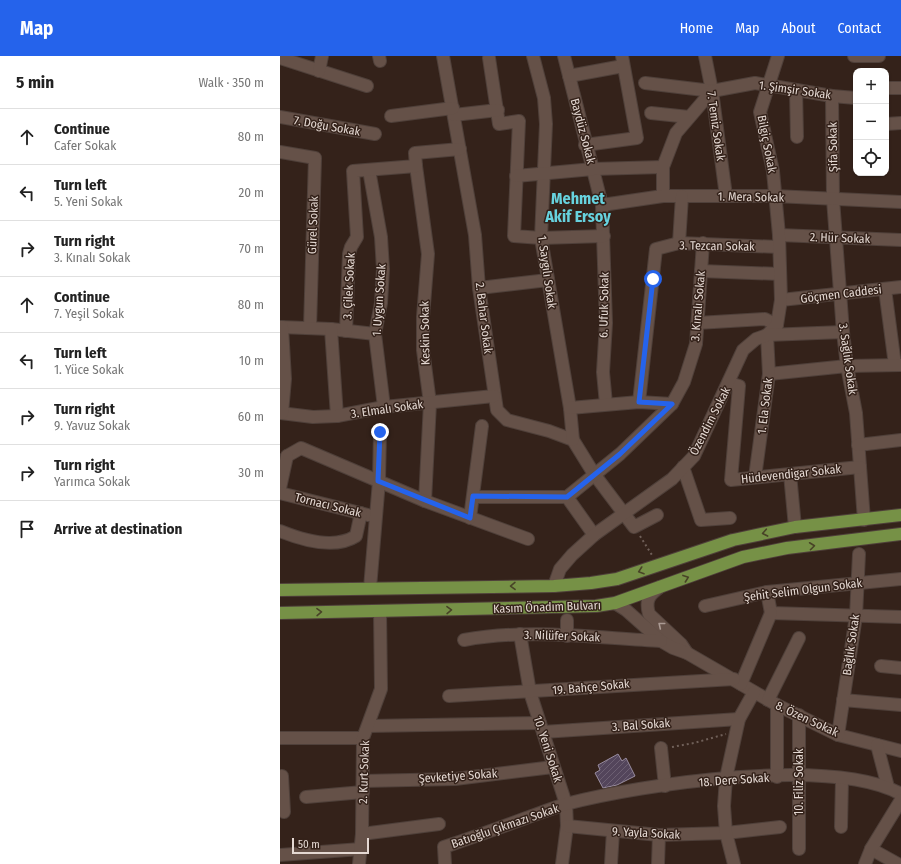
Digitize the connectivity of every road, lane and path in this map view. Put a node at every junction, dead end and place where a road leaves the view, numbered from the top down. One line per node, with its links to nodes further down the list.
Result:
1 (322, 56): 12 (street)
2 (443, 56): 24 (street, 2. Bahar Sokak)
3 (533, 56): 40 (street, 1. Saygılı Sokak)
4 (564, 56): 13 (street, Baydüz Sokak)
5 (705, 56): 20 (street, 7. Temiz Sokak)
6 (778, 56): 16 (street, Bilgiç Sokak)
7 (854, 56): 8 (street)
8 (880, 56)
9 (280, 58): 12 (street)
10 (489, 58): 23 (street)
11 (622, 61): 13 (street); 33 (street)
12 (319, 71): 15 (street)
13 (569, 76): 33 (street, Baydüz Sokak)
14 (645, 83): 20 (street, 1. Şimşir Sokak)
15 (367, 86)
16 (767, 86): 19 (street, 1. Şimşir Sokak); 20 (street, 1. Şimşir Sokak); 45 (street, Bilgiç Sokak)
17 (889, 88): 18 (street)
18 (901, 88)
19 (796, 90): 22 (street, 1. Şimşir Sokak); 32 (street)
20 (712, 91): 27 (street); 44 (street, 7. Temiz Sokak)
21 (853, 94): 22 (street, 1. Şimşir Sokak)
22 (832, 96): 46 (street, Şifa Sokak)
23 (498, 110): 24 (street); 41 (street)
24 (453, 112): 26 (street); 34 (street, 2. Bahar Sokak)
25 (651, 113): 27 (street)
26 (391, 116)
27 (689, 117): 37 (street)
28 (280, 118): 31 (street, 7. Doğu Sokak)
29 (901, 123): 30 (street)
30 (889, 124)
31 (375, 134)
32 (797, 137)
33 (585, 145): 38 (street, Baydüz Sokak)
34 (460, 149): 36 (street); 61 (street, 2. Bahar Sokak)
35 (280, 152): 68 (street, Gürel Sokak)
36 (416, 166): 39 (street); 80 (street, Keskin Sokak)
37 (662, 167): 38 (street); 42 (street)
38 (593, 169): 40 (street); 48 (street, Baydüz Sokak)
39 (369, 170): 70 (street, 3. Çilek Sokak); 72 (street, 1. Uygun Sokak)
40 (544, 173): 41 (street); 51 (street, 1. Saygılı Sokak)
41 (516, 176): 51 (street)
42 (663, 196): 43 (street, 1. Mera Sokak); 48 (street, 1. Mera Sokak)
43 (682, 196): 44 (street, 1. Mera Sokak); 54 (street)
44 (726, 196): 45 (street, 1. Mera Sokak)
45 (775, 196): 46 (street, 1. Mera Sokak); 49 (street, Bilgiç Sokak)
46 (833, 199): 47 (street, 1. Mera Sokak); 52 (street, 3. Sağlık Sokak)
47 (901, 202)
48 (602, 205): 50 (street, 6. Ufuk Sokak)
49 (779, 235): 52 (street, 2. Hür Sokak); 56 (street, Bilgiç Sokak)
50 (604, 236): 51 (street); 81 (street, 6. Ufuk Sokak)
51 (541, 238): 59 (street, 1. Saygılı Sokak)
52 (836, 238): 53 (street, 2. Hür Sokak); 63 (street, 3. Sağlık Sokak)
53 (901, 240)
54 (679, 243): 55 (street, 3. Tezcan Sokak); 79 (street, 3. Tezcan Sokak)
55 (703, 243): 56 (street, 3. Tezcan Sokak); 57 (street, 3. Kınalı Sokak)
56 (779, 247): 58 (street, Bilgiç Sokak)
57 (701, 271): 58 (street); 65 (street, 3. Kınalı Sokak)
58 (780, 274): 64 (street, Bilgiç Sokak)
59 (548, 280): 61 (street); 84 (street, 1. Saygılı Sokak)
60 (901, 287): 62 (street, Göçmen Caddesi)
61 (479, 288): 78 (street, 2. Bahar Sokak)
62 (885, 289): 63 (street, Göçmen Caddesi); 74 (street)
63 (841, 295): 64 (street, Göçmen Caddesi); 71 (street, 3. Sağlık Sokak)
64 (781, 300): 66 (street, Bilgiç Sokak)
65 (697, 323): 66 (street); 82 (street, 3. Kınalı Sokak)
66 (777, 325): 73 (street)
67 (281, 327): 68 (street); 85 (street)
68 (310, 328): 69 (street)
69 (331, 329): 70 (street); 86 (street)
70 (346, 331): 72 (street)
71 (843, 332): 73 (street, Özendim Sokak); 75 (street, 3. Sağlık Sokak)
72 (375, 334): 83 (street, 1. Uygun Sokak)
73 (767, 335): 76 (street, 1. Ela Sokak); 77 (street, Özendim Sokak)
74 (898, 365): 75 (street)
75 (847, 366): 76 (street); 91 (street, 3. Sağlık Sokak)
76 (769, 374): 97 (street, 1. Ela Sokak)
77 (729, 383): 93 (street, Özendim Sokak); 97 (street, Hüdevendigar Sokak)
78 (494, 396): 80 (street, 3. Elmalı Sokak); 89 (street, 2. Bahar Sokak)
79 (639, 402): 81 (street); 82 (street)
80 (430, 403): 83 (street, 3. Elmalı Sokak); 103 (street, Keskin Sokak)
81 (606, 404): 84 (street)
82 (672, 404): 95 (street, 3. Kınalı Sokak)
83 (384, 407): 86 (street, 3. Elmalı Sokak)
84 (570, 408): 89 (street, 1. Saygılı Sokak)
85 (281, 413): 86 (street, 3. Elmalı Sokak)
86 (337, 416)
87 (482, 426): 101 (street)
88 (380, 432): 98 (street)
89 (573, 440): 95 (street)
90 (901, 440): 91 (street)
91 (858, 445): 94 (street, 3. Sağlık Sokak)
92 (284, 454): 98 (street); 99 (street)
93 (684, 467): 105 (street, Özendim Sokak); 110 (street)
94 (860, 467): 96 (street, Hüdevendigar Sokak); 111 (street, 3. Sağlık Sokak)
95 (594, 474): 102 (street, 3. Kınalı Sokak); 105 (street)
96 (790, 474): 97 (street, Hüdevendigar Sokak); 113 (street)
97 (755, 477)
98 (378, 481): 103 (street); 108 (street)
99 (280, 488)
100 (280, 493): 104 (street, Tornacı Sokak)
101 (473, 496): 102 (street); 109 (street)
102 (567, 497): 116 (street)
103 (425, 501): 109 (street)
104 (361, 513): 108 (street, Tornacı Sokak); 114 (street)
105 (625, 513): 112 (street); 116 (street, Özendim Sokak)
106 (657, 515): 112 (street)
107 (901, 515): 111 (main road, Kasım Önadım Bulvarı)
108 (375, 517): 124 (street)
109 (470, 518): 117 (street)
110 (730, 518)
111 (864, 520): 113 (main road, Kasım Önadım Bulvarı)
112 (634, 527): 119 (path)
113 (795, 527): 122 (main road, Kasım Önadım Bulvarı, one-way to 122)
114 (280, 531)
115 (901, 534): 123 (main road, Kasım Önadım Bulvarı, one-way to 115)
116 (594, 535): 122 (street, Özendim Sokak)
117 (528, 539)
118 (859, 554): 121 (street, Bağlık Sokak)
119 (652, 555)
120 (901, 579): 121 (street, Şehit Selim Olgun Sokak)
121 (858, 582): 126 (street, Şehit Selim Olgun Sokak); 132 (street, Bağlık Sokak)
122 (554, 586): 124 (main road, Kasım Önadım Bulvarı, one-way to 124)
123 (660, 587): 127 (main road, Kasım Önadım Bulvarı); 140 (street, 8. Özen Sokak, one-way to 123)
124 (370, 588): 125 (main road, Kasım Önadım Bulvarı)
125 (280, 590)
126 (767, 592): 128 (street, Şehit Selim Olgun Sokak); 131 (street)
127 (615, 603): 129 (main road, Kasım Önadım Bulvarı, one-way to 127); 139 (street, 8. Özen Sokak)
128 (705, 606)
129 (380, 611): 130 (main road, Kasım Önadım Bulvarı, one-way to 129); 152 (street, 2. Kurt Sokak)
130 (280, 613)
131 (771, 613): 132 (street); 143 (street)
132 (856, 616): 133 (street); 147 (street, Bağlık Sokak)
133 (901, 617)
134 (567, 620): 136 (street)
135 (520, 634): 136 (street, 3. Nilüfer Sokak); 138 (street, 3. Nilüfer Sokak); 144 (street, 10. Yeni Sokak)
136 (567, 636): 139 (street, 3. Nilüfer Sokak)
137 (799, 638): 148 (street)
138 (464, 640)
139 (661, 641): 140 (street, 8. Özen Sokak)
140 (687, 653): 143 (street, 8. Özen Sokak)
141 (881, 666): 142 (street)
142 (901, 668)
143 (737, 682): 144 (street, 19. Bahçe Sokak); 145 (street, 8. Özen Sokak)
144 (530, 692): 146 (street, 19. Bahçe Sokak); 153 (street, 10. Yeni Sokak)
145 (754, 692): 148 (street, 8. Özen Sokak); 151 (street)
146 (449, 696)
147 (843, 700): 149 (street); 155 (street, Bağlık Sokak)
148 (773, 702): 150 (street, 8. Özen Sokak); 164 (street)
149 (901, 705)
150 (799, 716): 155 (street, 8. Özen Sokak); 163 (street, 10. Filiz Sokak)
151 (739, 718): 153 (street, 3. Bal Sokak); 154 (street)
152 (368, 726): 153 (street, 3. Bal Sokak); 157 (street, 2. Kurt Sokak)
153 (542, 728): 161 (street, 10. Yeni Sokak)
154 (736, 731): 159 (path); 165 (street)
155 (838, 734): 158 (street, 8. Özen Sokak)
156 (280, 738): 157 (street)
157 (363, 738): 167 (street, 2. Kurt Sokak)
158 (877, 745): 160 (street, 8. Özen Sokak); 169 (street)
159 (661, 748): 168 (street)
160 (901, 751)
161 (553, 767): 167 (street, Şevketiye Sokak); 174 (street, 10. Yeni Sokak)
162 (282, 776): 171 (street)
163 (800, 776): 164 (street, 18. Dere Sokak); 166 (street, 18. Dere Sokak); 185 (street, 10. Filiz Sokak)
164 (777, 777): 165 (street, 18. Dere Sokak)
165 (726, 778): 168 (street, 18. Dere Sokak); 181 (street)
166 (842, 779): 169 (street, 18. Dere Sokak); 179 (street)
167 (363, 786): 172 (street, Şevketiye Sokak); 182 (street, 2. Kurt Sokak)
168 (665, 786): 174 (street, 18. Dere Sokak)
169 (888, 787): 170 (street, 18. Dere Sokak)
170 (901, 794)
171 (282, 797): 175 (street)
172 (306, 797)
173 (901, 800): 186 (street)
174 (566, 804): 177 (street, 10. Yeni Sokak); 189 (street, Batıoğlu Çıkmazı Sokak)
175 (284, 812)
176 (439, 824): 182 (street)
177 (567, 826): 180 (street, 9. Yayla Sokak); 191 (street, 10. Yeni Sokak)
178 (780, 827): 181 (street, 9. Yayla Sokak)
179 (841, 827)
180 (613, 831): 183 (street, 9. Yayla Sokak); 192 (street)
181 (726, 833): 183 (street, 9. Yayla Sokak); 194 (street)
182 (362, 834): 184 (street, 2. Kurt Sokak)
183 (659, 836): 193 (street)
184 (361, 849): 187 (street); 188 (street, 2. Kurt Sokak)
185 (799, 849)
186 (871, 849): 195 (street); 196 (street)
187 (280, 855)
188 (360, 864)
189 (445, 864)
190 (557, 864): 191 (street)
191 (562, 864)
192 (610, 864)
193 (658, 864)
194 (734, 864)
195 (865, 864)
196 (898, 864)

